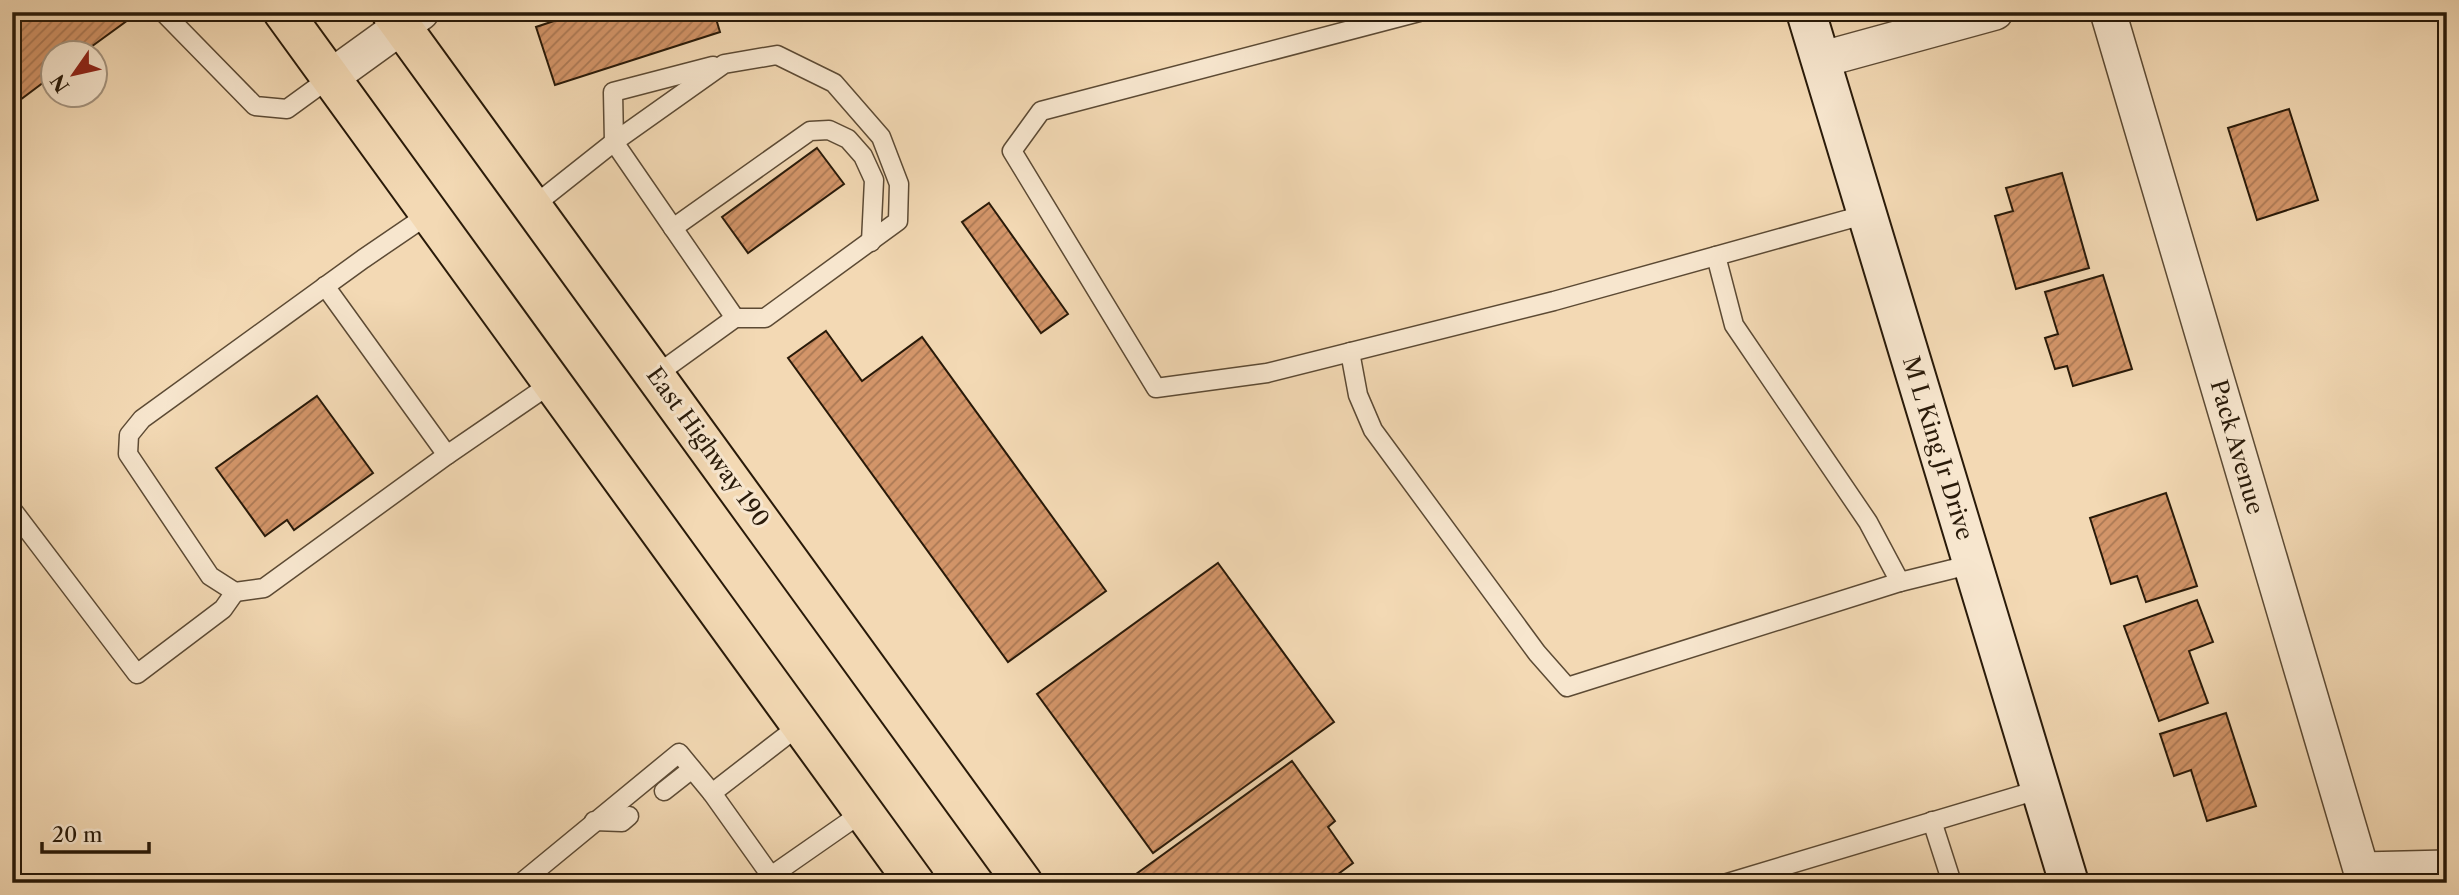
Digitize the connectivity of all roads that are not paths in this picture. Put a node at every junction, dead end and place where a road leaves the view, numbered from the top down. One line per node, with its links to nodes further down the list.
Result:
1 (163, 12): 10 (lane)
2 (283, 12): 10 (main road)
3 (1419, 12): 20 (lane)
4 (1806, 12): 8 (street, M L King Jr Drive)
5 (1995, 12): 8 (street)
6 (2108, 12): 38 (street, Pack Avenue)
7 (404, 17): 10 (street); 12 (main road, East Highway 190)
8 (1820, 60): 14 (street, M L King Jr Drive)
9 (724, 64): 11 (lane); 11 (lane); 16 (lane)
10 (331, 77): 13 (main road)
11 (614, 142): 12 (lane); 15 (lane)
12 (531, 207): 21 (main road, East Highway 190)
13 (429, 214): 18 (lane); 22 (main road)
14 (1867, 214): 17 (lane); 25 (street, M L King Jr Drive)
15 (673, 228): 16 (lane); 19 (lane)
16 (871, 242): 19 (lane)
17 (1716, 256): 20 (lane); 26 (lane)
18 (325, 286): 23 (lane); 27 (lane)
19 (735, 318): 21 (lane)
20 (1350, 352): 26 (lane)
21 (656, 375): 42 (main road, East Highway 190)
22 (552, 383): 23 (lane); 28 (main road)
23 (447, 455): 27 (lane)
24 (14, 512): 27 (lane)
25 (1973, 564): 26 (lane); 30 (street, M L King Jr Drive)
26 (1900, 582)
27 (234, 592)
28 (800, 725): 32 (lane); 33 (main road)
29 (692, 769): 31 (lane); 32 (lane); 35 (lane)
30 (2041, 789): 36 (lane); 45 (street, M L King Jr Drive)
31 (664, 791)
32 (712, 793): 39 (lane)
33 (863, 812): 39 (lane); 41 (main road)
34 (629, 816): 35 (lane)
35 (594, 821): 40 (lane)
36 (1932, 821): 43 (lane); 44 (lane)
37 (2447, 867): 38 (street)
38 (2364, 877)
39 (766, 879)
40 (521, 883)
41 (915, 883)
42 (1023, 883)
43 (1727, 883)
44 (1952, 883)
45 (2069, 883)

